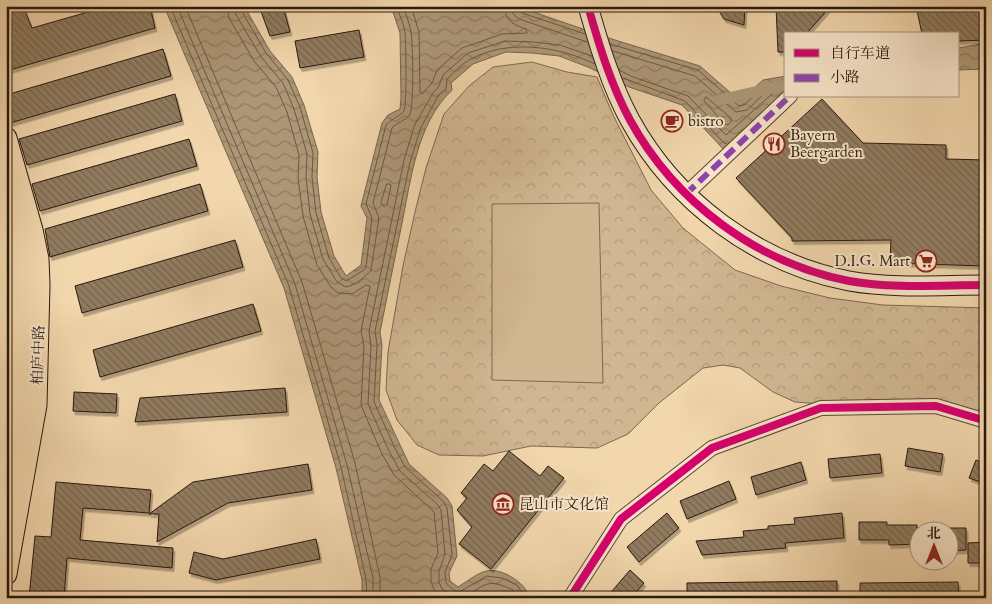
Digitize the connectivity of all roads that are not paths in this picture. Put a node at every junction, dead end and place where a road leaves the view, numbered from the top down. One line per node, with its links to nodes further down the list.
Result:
1 (588, 6): 4 (street)
2 (788, 98): 4 (street)
3 (6, 138): 9 (main road, 柏庐中路)
4 (686, 194): 6 (street)
5 (6, 208): 8 (main road, 柏庐中路)
6 (986, 286)
7 (986, 421): 11 (street)
8 (6, 466)
9 (14, 482): 10 (main road, 柏庐中路)
10 (6, 574)
11 (570, 598)

